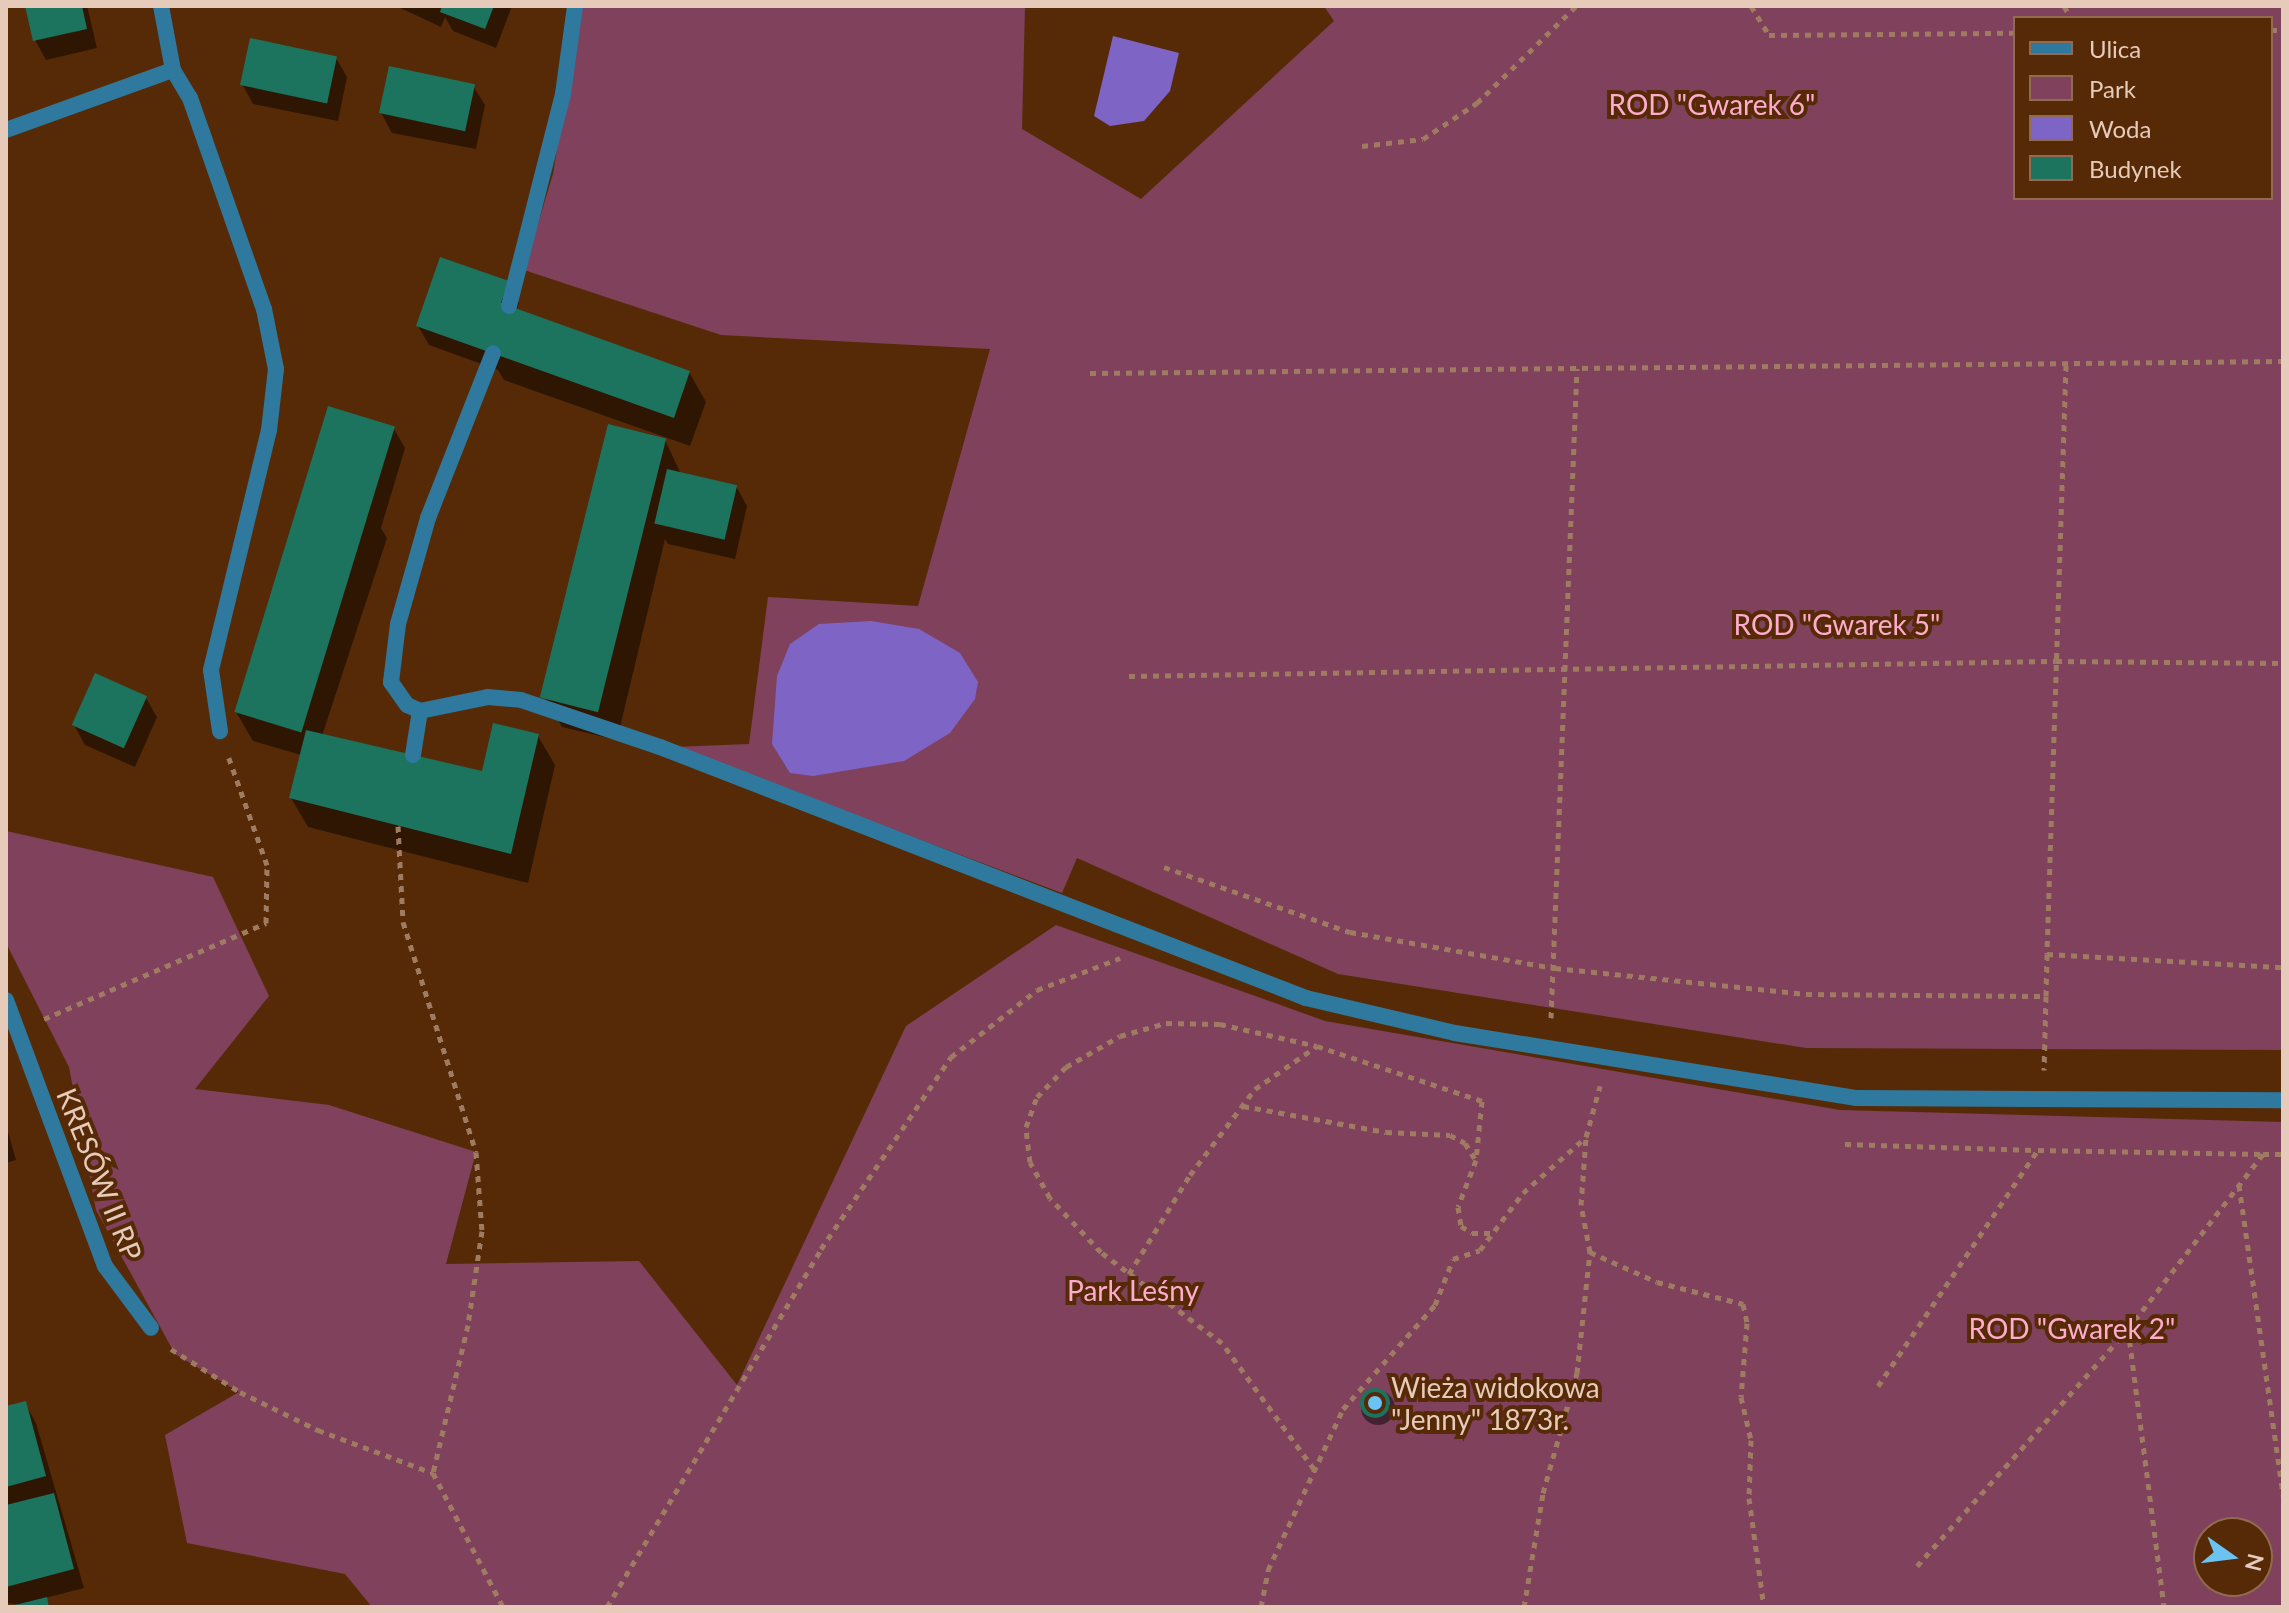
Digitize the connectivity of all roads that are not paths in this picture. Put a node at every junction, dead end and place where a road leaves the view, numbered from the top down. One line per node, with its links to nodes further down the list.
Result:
1 (161, 6): 3 (street)
2 (575, 6): 5 (street)
3 (173, 70): 4 (street); 8 (street)
4 (6, 130)
5 (509, 306)
6 (493, 353): 7 (street)
7 (420, 711): 9 (street); 11 (street)
8 (220, 731)
9 (413, 755)
10 (6, 1000): 12 (street, KRESÓW II RP)
11 (2283, 1100)
12 (151, 1328)

